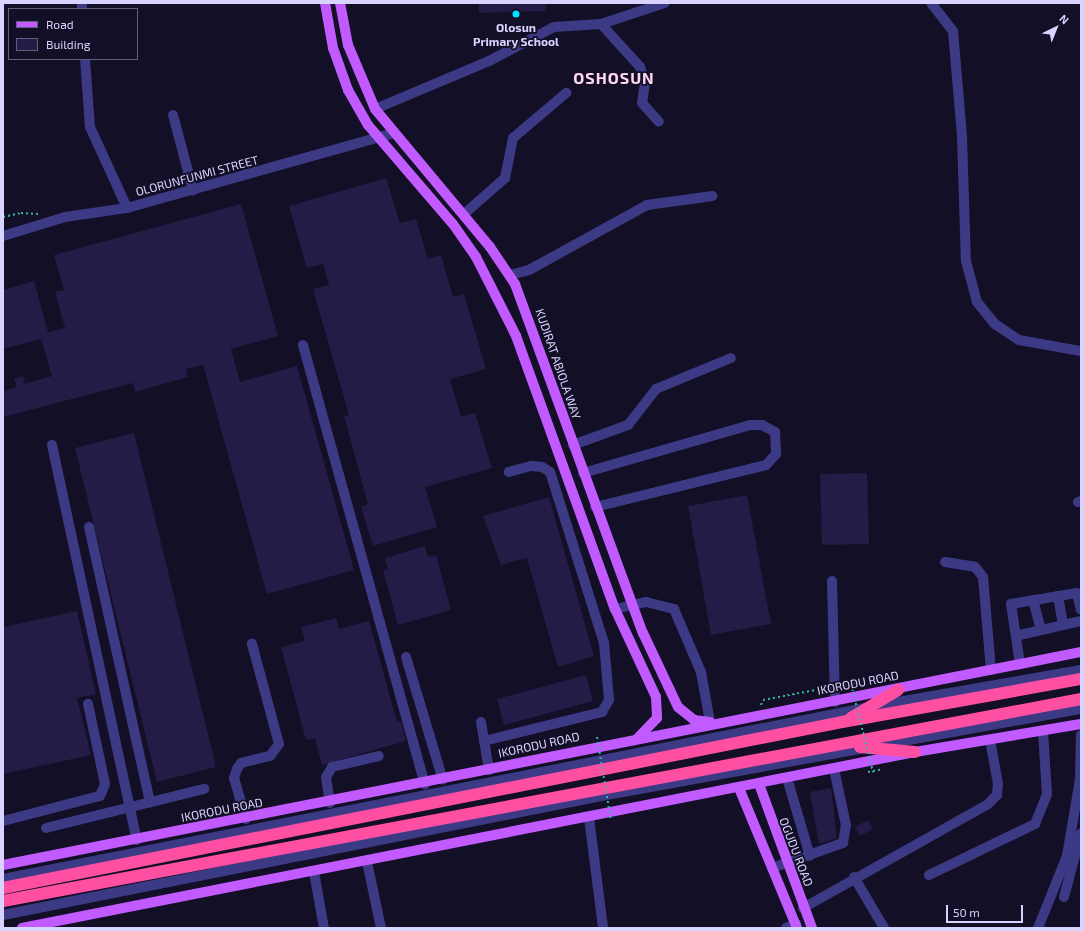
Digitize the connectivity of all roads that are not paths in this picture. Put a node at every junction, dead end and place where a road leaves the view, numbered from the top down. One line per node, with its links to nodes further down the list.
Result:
1 (325, 3): 12 (main road)
2 (340, 3): 8 (main road, KUDIRAT ABIOLA WAY)
3 (664, 3): 5 (street)
4 (931, 3): 20 (street)
5 (601, 24): 8 (street); 10 (street)
6 (85, 60): 15 (street)
7 (566, 93): 16 (street)
8 (375, 109): 11 (main road, KUDIRAT ABIOLA WAY)
9 (173, 115): 13 (street)
10 (659, 122)
11 (393, 133): 12 (street, OLORUNFUNMI STREET); 16 (main road, KUDIRAT ABIOLA WAY)
12 (379, 139): 13 (street, OLORUNFUNMI STREET); 33 (main road)
13 (193, 190): 15 (street, OLORUNFUNMI STREET)
14 (712, 196): 18 (street)
15 (127, 208): 17 (street, OLORUNFUNMI STREET)
16 (464, 214): 18 (main road, KUDIRAT ABIOLA WAY)
17 (3, 236)
18 (510, 276): 23 (main road, KUDIRAT ABIOLA WAY)
19 (302, 344): 70 (street)
20 (1081, 351)
21 (731, 358): 23 (street)
22 (52, 445): 76 (street)
23 (573, 445): 25 (main road, KUDIRAT ABIOLA WAY)
24 (509, 472): 61 (street)
25 (583, 474): 26 (main road, KUDIRAT ABIOLA WAY); 26 (street)
26 (595, 507): 32 (main road, KUDIRAT ABIOLA WAY)
27 (89, 526): 74 (street)
28 (945, 562): 43 (street)
29 (832, 581): 48 (street)
30 (1058, 596): 31 (street); 34 (street); 36 (street)
31 (1033, 600): 37 (street); 38 (street)
32 (630, 604): 33 (street); 54 (main road, KUDIRAT ABIOLA WAY); 54 (street)
33 (615, 609): 59 (main road)
34 (1081, 610)
35 (1081, 621): 36 (street)
36 (1063, 625): 37 (street)
37 (1041, 630): 38 (street)
38 (1016, 636): 42 (street)
39 (252, 644): 78 (street)
40 (1081, 652): 42 (main road, IKORODU ROAD)
41 (406, 657): 69 (street)
42 (1020, 664): 43 (main road, IKORODU ROAD)
43 (991, 670): 46 (main road, IKORODU ROAD)
44 (1081, 670): 50 (street)
45 (1081, 679): 55 (highway)
46 (898, 690): 48 (main road, IKORODU ROAD); 50 (highway)
47 (1081, 699): 62 (highway)
48 (835, 702): 52 (main road, IKORODU ROAD)
49 (88, 704): 79 (street)
50 (869, 707): 55 (highway); 91 (street)
51 (1081, 709): 63 (street)
52 (736, 721): 54 (main road, KUDIRAT ABIOLA WAY); 59 (main road, IKORODU ROAD)
53 (481, 722): 61 (street)
54 (710, 722)
55 (842, 722): 92 (highway)
56 (1081, 724): 57 (main road)
57 (1043, 732): 60 (main road); 89 (street)
58 (1081, 735): 104 (street)
59 (637, 739): 67 (main road, IKORODU ROAD)
60 (990, 740): 64 (main road); 90 (street)
61 (484, 741): 67 (street)
62 (847, 745): 63 (highway); 94 (highway)
63 (871, 748): 64 (highway); 96 (street)
64 (915, 752): 66 (main road)
65 (379, 756): 75 (street)
66 (834, 769): 68 (main road); 83 (street)
67 (489, 770): 69 (main road, IKORODU ROAD)
68 (787, 778): 71 (main road); 83 (street)
69 (443, 780): 70 (main road, IKORODU ROAD)
70 (425, 784): 75 (main road, IKORODU ROAD)
71 (759, 784): 72 (main road); 86 (main road, OGUDU ROAD)
72 (739, 788): 77 (main road); 87 (main road)
73 (204, 789): 74 (street)
74 (150, 802): 76 (street)
75 (330, 803): 78 (main road, IKORODU ROAD)
76 (130, 807): 80 (street); 82 (street)
77 (590, 818): 84 (main road); 101 (street)
78 (246, 819): 82 (main road, IKORODU ROAD)
79 (3, 821)
80 (46, 828)
81 (1081, 834): 93 (street)
82 (137, 840): 85 (main road, IKORODU ROAD)
83 (810, 856): 86 (street)
84 (367, 862): 88 (main road); 100 (street)
85 (3, 863)
86 (786, 864): 87 (street); 95 (main road, OGUDU ROAD)
87 (772, 868): 97 (main road)
88 (314, 872): 98 (main road); 99 (street)
89 (929, 875)
90 (854, 877): 95 (street); 103 (street)
91 (3, 879)
92 (3, 888)
93 (1064, 897)
94 (3, 901)
95 (803, 908): 102 (main road, OGUDU ROAD)
96 (3, 915)
97 (793, 927)
98 (27, 928)
99 (324, 928)
100 (381, 928)
101 (603, 928)
102 (812, 928)
103 (884, 928)
104 (1038, 928)

